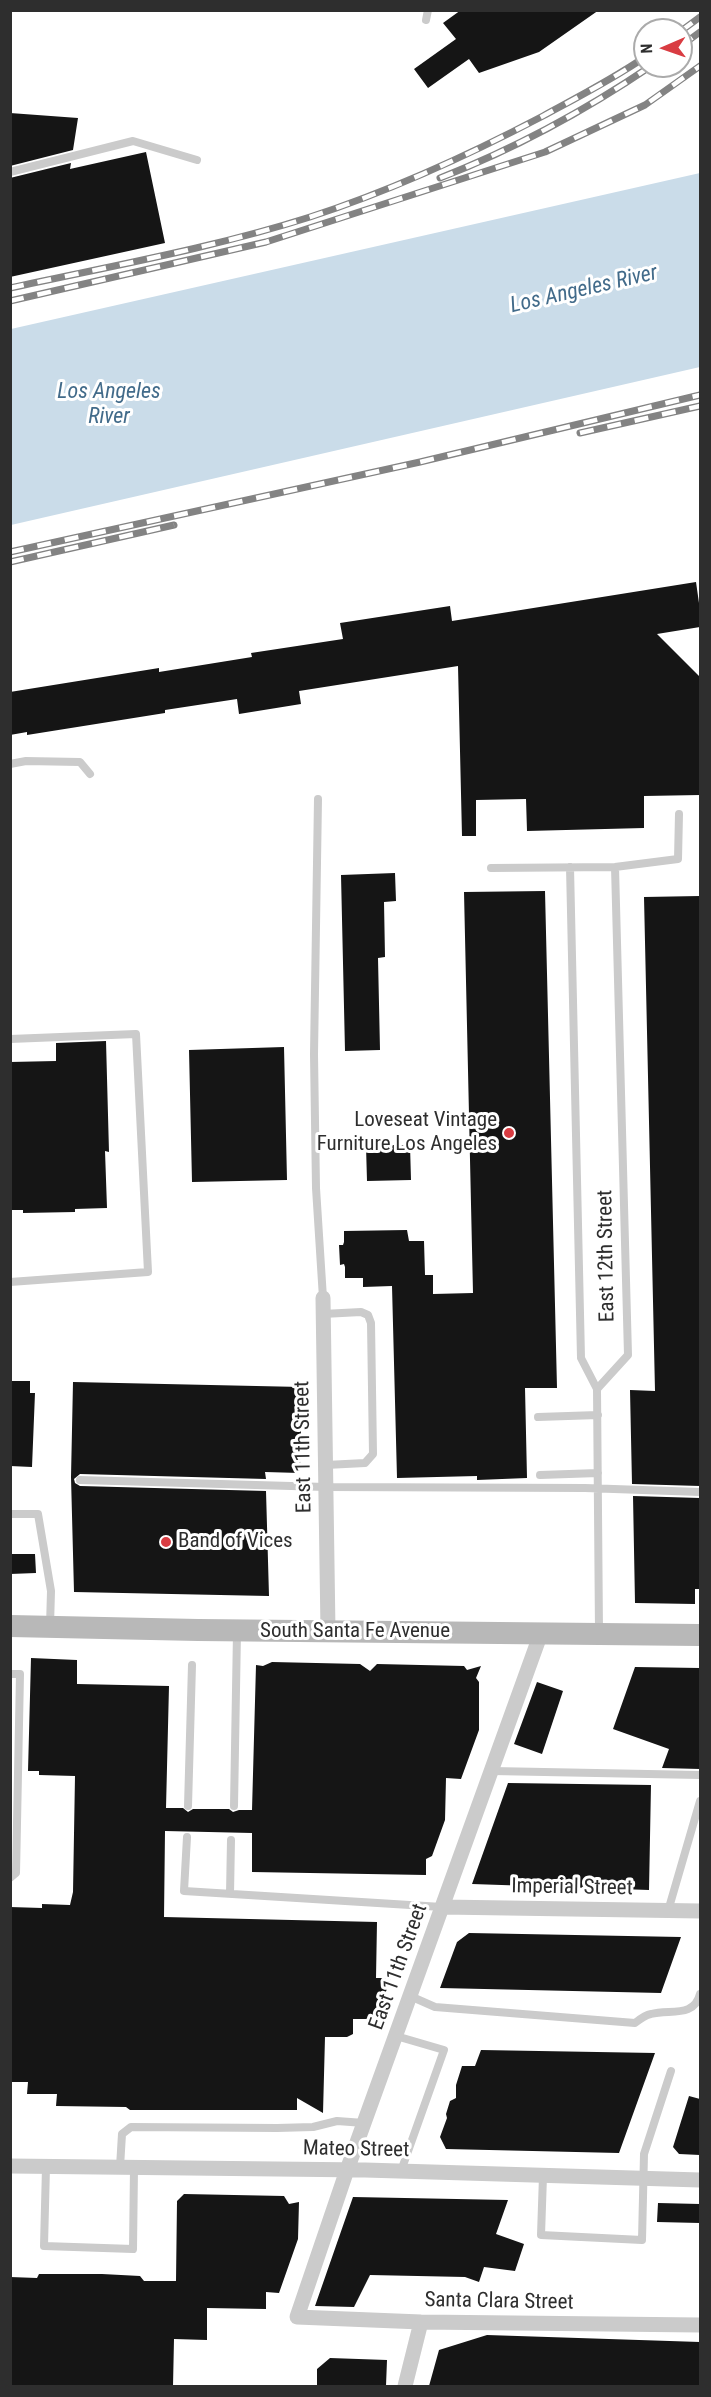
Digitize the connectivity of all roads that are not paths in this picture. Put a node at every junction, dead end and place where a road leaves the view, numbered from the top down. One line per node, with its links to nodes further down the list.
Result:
1 (428, 10): 2 (lane)
2 (426, 20)
3 (197, 160): 4 (lane)
4 (10, 172)
5 (10, 764): 6 (lane)
6 (90, 774)
7 (318, 798): 14 (lane)
8 (679, 814): 10 (lane)
9 (570, 867): 10 (lane); 11 (lane); 16 (lane)
10 (615, 867): 16 (lane, East 12th Street)
11 (490, 868)
12 (10, 1039): 13 (lane)
13 (10, 1282)
14 (323, 1298): 15 (street, East 11th Street)
15 (323, 1314): 19 (street, East 11th Street); 19 (lane)
16 (597, 1389): 17 (lane)
17 (598, 1415): 18 (lane); 20 (lane)
18 (538, 1417)
19 (326, 1465): 23 (street, East 11th Street)
20 (598, 1473): 21 (lane); 24 (lane)
21 (540, 1475)
22 (80, 1480): 23 (lane)
23 (326, 1487): 24 (lane); 30 (street, East 11th Street)
24 (599, 1489): 25 (lane); 32 (lane)
25 (700, 1492)
26 (10, 1514): 28 (lane)
27 (10, 1626): 28 (main road, South Santa Fe Avenue)
28 (50, 1627): 29 (main road, South Santa Fe Avenue)
29 (237, 1631): 30 (main road, South Santa Fe Avenue); 40 (lane)
30 (327, 1631): 31 (main road, South Santa Fe Avenue)
31 (541, 1633): 32 (main road, South Santa Fe Avenue); 36 (street, East 11th Street)
32 (599, 1634): 33 (main road, South Santa Fe Avenue)
33 (700, 1635)
34 (192, 1665): 39 (lane)
35 (10, 1674): 43 (lane)
36 (492, 1771): 37 (lane); 45 (street, East 11th Street)
37 (700, 1775)
38 (700, 1801): 46 (lane)
39 (188, 1806)
40 (234, 1806)
41 (187, 1837): 44 (lane)
42 (231, 1840): 44 (lane)
43 (10, 1878)
44 (230, 1894): 45 (lane)
45 (443, 1907): 46 (street, Imperial Street); 49 (street, East 11th Street)
46 (668, 1911): 47 (street, Imperial Street)
47 (700, 1911)
48 (700, 1994): 49 (lane)
49 (410, 1996): 50 (street, East 11th Street)
50 (396, 2036): 52 (street, East 11th Street); 57 (lane)
51 (671, 2071): 59 (lane)
52 (364, 2123): 55 (lane); 56 (street, East 11th Street)
53 (10, 2166): 54 (street, Mateo Street)
54 (46, 2166): 55 (street, Mateo Street); 55 (lane)
55 (127, 2168): 56 (street, Mateo Street)
56 (347, 2170): 57 (street, Mateo Street); 61 (street, East 11th Street)
57 (401, 2171): 58 (street, Mateo Street)
58 (543, 2176): 59 (street, Mateo Street); 59 (lane)
59 (642, 2178): 60 (street, Mateo Street)
60 (700, 2180)
61 (297, 2317): 62 (street, Santa Clara Street)
62 (421, 2322): 63 (street, Santa Clara Street); 64 (street)
63 (700, 2325)
64 (405, 2386)

